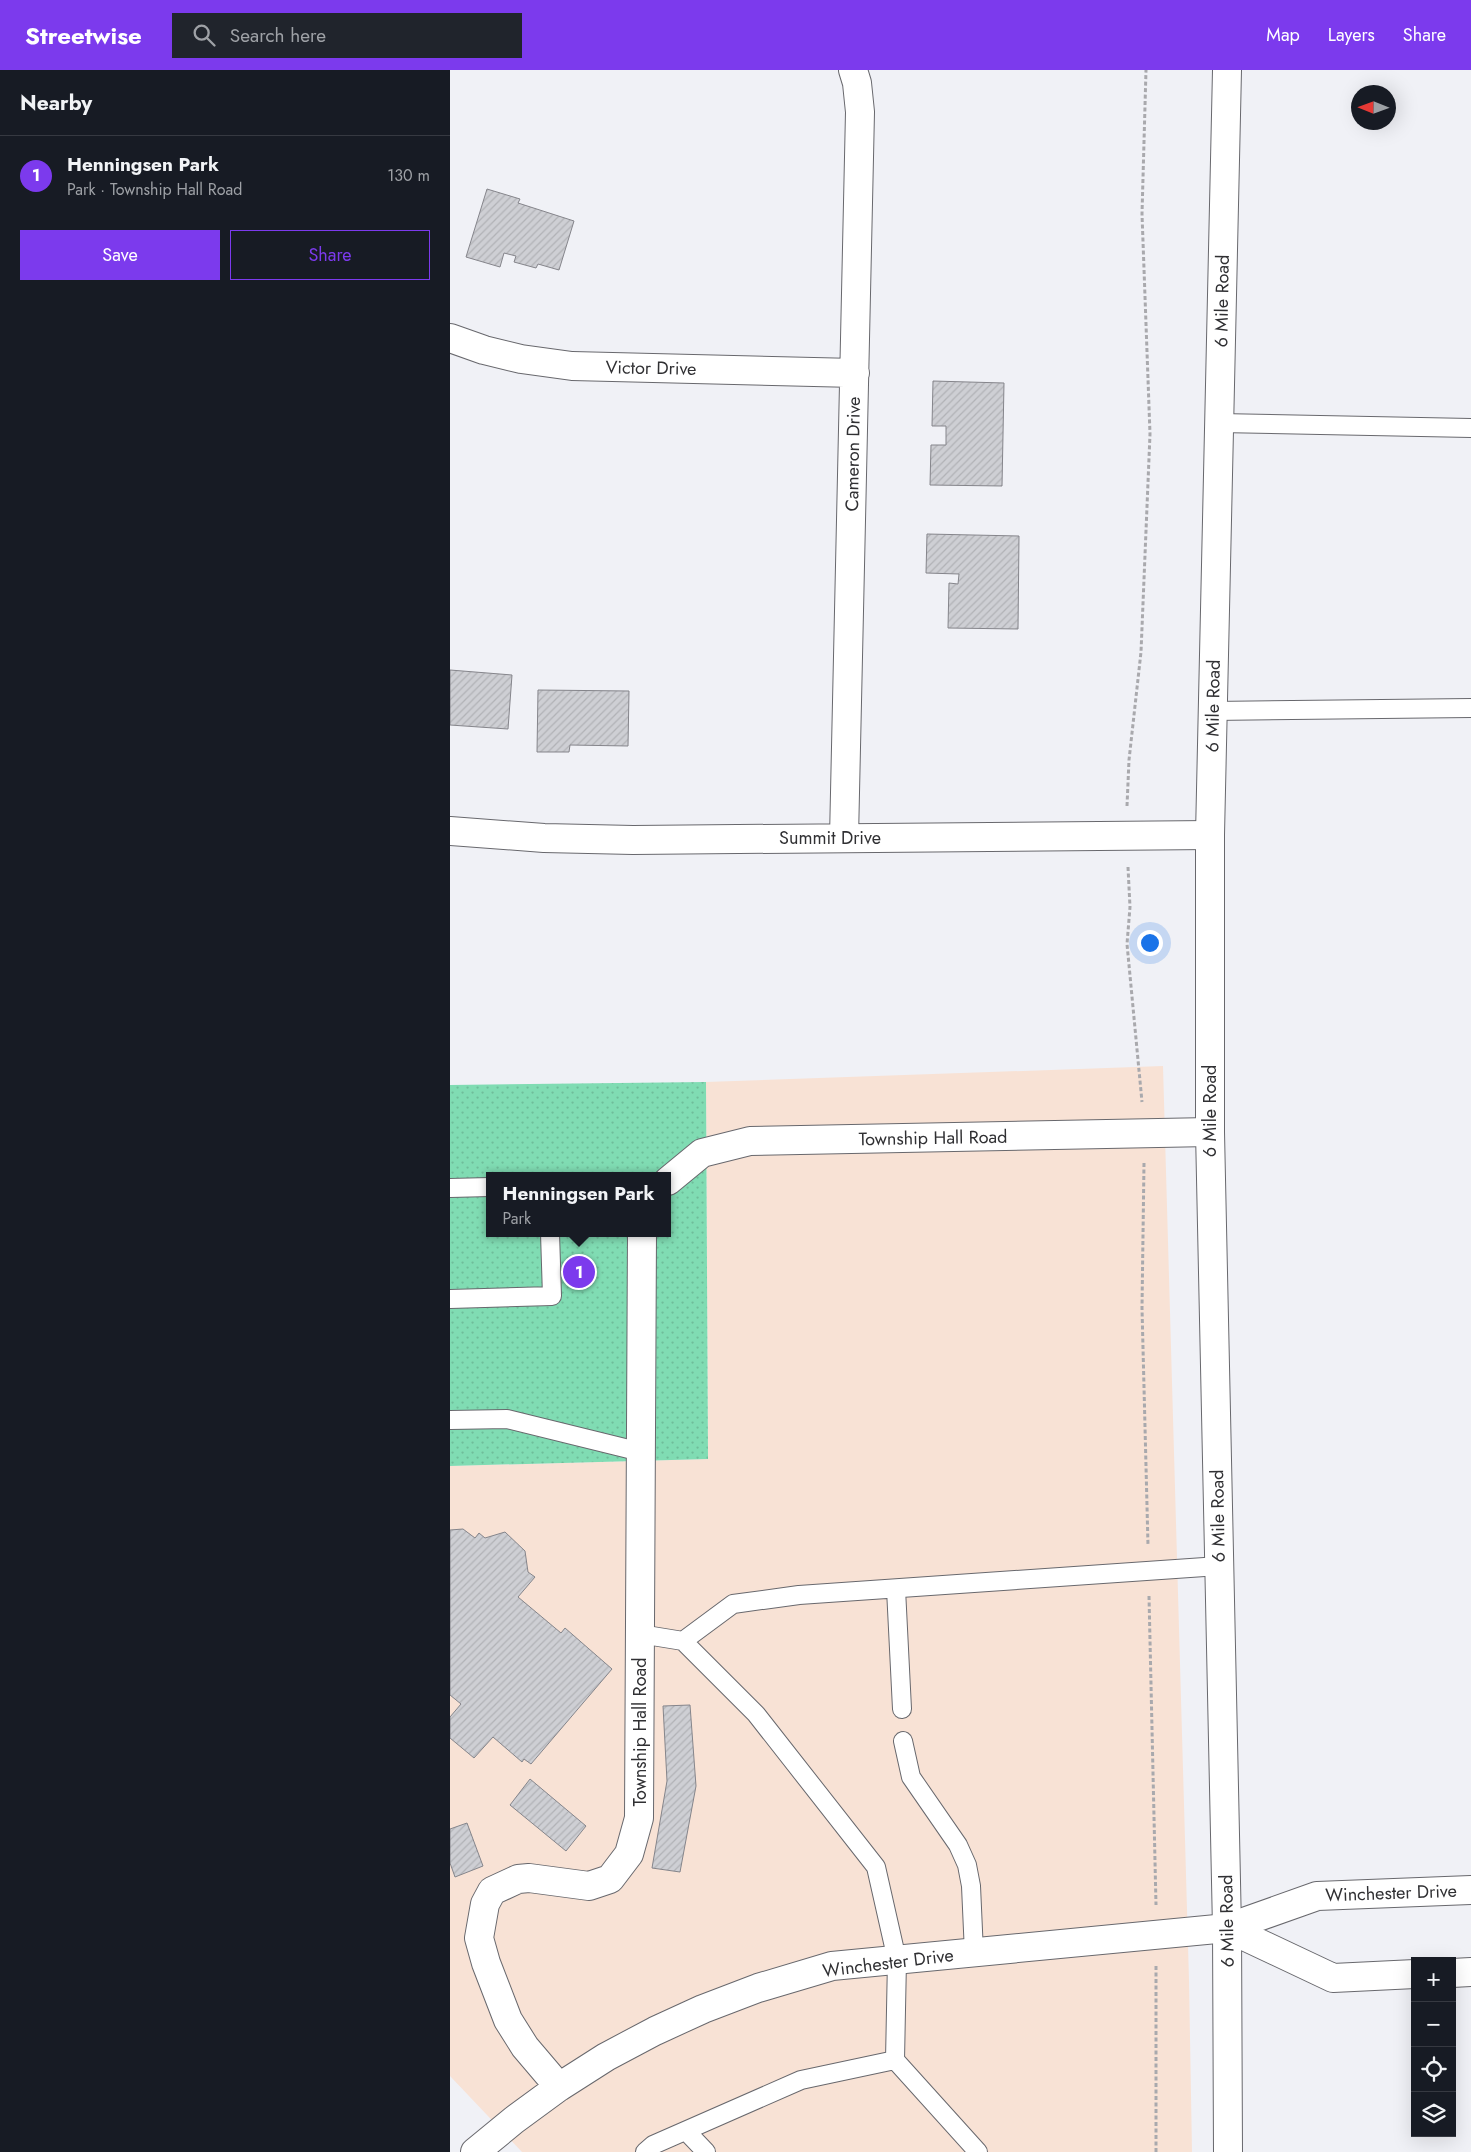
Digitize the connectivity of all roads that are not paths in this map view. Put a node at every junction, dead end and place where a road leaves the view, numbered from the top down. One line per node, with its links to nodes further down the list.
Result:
1 (853, 70): 4 (street, Cameron Drive)
2 (1227, 70): 5 (street, 6 Mile Road)
3 (450, 338): 4 (street, Victor Drive)
4 (855, 373): 11 (street, Cameron Drive)
5 (1219, 424): 6 (lane); 8 (street, 6 Mile Road)
6 (1471, 428)
7 (1471, 708): 8 (lane)
8 (1212, 711): 10 (street, 6 Mile Road)
9 (450, 831): 11 (street, Summit Drive)
10 (1210, 835): 11 (street, Summit Drive); 12 (street, 6 Mile Road)
11 (844, 838)
12 (1210, 1132): 13 (street, Township Hall Road); 21 (street, 6 Mile Road)
13 (671, 1179)
14 (486, 1187): 15 (lane)
15 (450, 1188)
16 (550, 1237): 18 (lane)
17 (642, 1237): 20 (street, Township Hall Road)
18 (450, 1300)
19 (450, 1420): 20 (lane)
20 (641, 1452): 23 (street, Township Hall Road)
21 (1220, 1566): 22 (lane); 28 (street, 6 Mile Road)
22 (896, 1589): 24 (lane); 25 (lane)
23 (640, 1634): 24 (lane); 35 (street, Township Hall Road)
24 (683, 1642): 30 (lane)
25 (902, 1709)
26 (903, 1742): 29 (lane)
27 (1471, 1890): 28 (street, Winchester Drive)
28 (1228, 1928): 29 (street, Winchester Drive); 33 (street); 41 (street, 6 Mile Road)
29 (974, 1953): 30 (street, Winchester Drive)
30 (897, 1960): 34 (lane); 35 (street, Winchester Drive)
31 (1471, 1972): 32 (street)
32 (1456, 1973)
33 (1411, 1974)
34 (895, 2060): 36 (lane); 40 (lane)
35 (559, 2087): 37 (street, Winchester Drive)
36 (686, 2130): 38 (lane); 39 (lane)
37 (475, 2152)
38 (645, 2152)
39 (706, 2152)
40 (978, 2152)
41 (1228, 2152)

